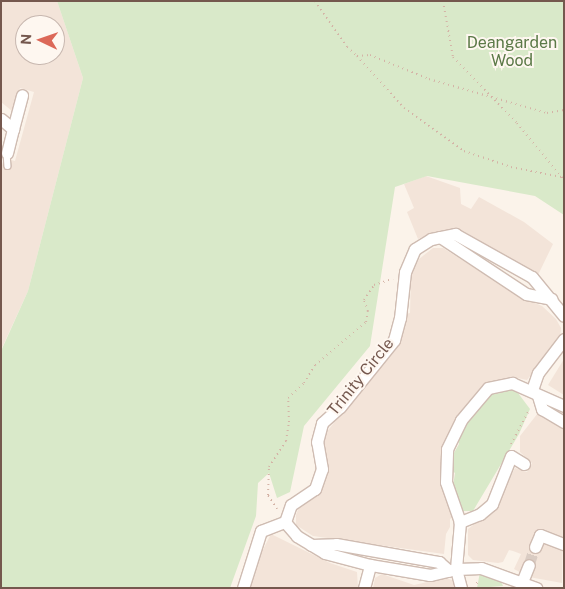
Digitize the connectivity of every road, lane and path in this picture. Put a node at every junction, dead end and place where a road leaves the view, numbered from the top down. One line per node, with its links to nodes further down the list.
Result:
1 (315, 1): 3 (path)
2 (443, 1): 4 (path)
3 (357, 56): 4 (path); 11 (path)
4 (490, 94): 6 (path); 11 (path)
5 (22, 95): 8 (street)
6 (564, 110)
7 (1, 119): 8 (street)
8 (13, 128): 9 (street)
9 (7, 153): 10 (lane)
10 (8, 166)
11 (562, 177): 12 (path)
12 (564, 180)
13 (440, 237): 14 (street, Trinity Circle); 15 (street); 15 (street, Trinity Circle)
14 (404, 272): 23 (street, Trinity Circle); 23 (path)
15 (552, 300): 16 (street, Trinity Circle)
16 (564, 316)
17 (564, 339): 18 (street)
18 (535, 393): 19 (street); 20 (street); 21 (path); 24 (street)
19 (564, 406)
20 (564, 422)
21 (511, 456): 22 (street); 24 (street)
22 (524, 464)
23 (285, 522): 26 (street); 32 (street)
24 (460, 522): 30 (street)
25 (564, 544): 27 (street)
26 (311, 545): 29 (street); 30 (street)
27 (536, 547)
28 (529, 565): 31 (street)
29 (370, 566): 30 (street); 33 (street)
30 (453, 570): 31 (street); 34 (street)
31 (515, 582): 35 (street)
32 (242, 588)
33 (364, 588)
34 (461, 588)
35 (536, 588)

